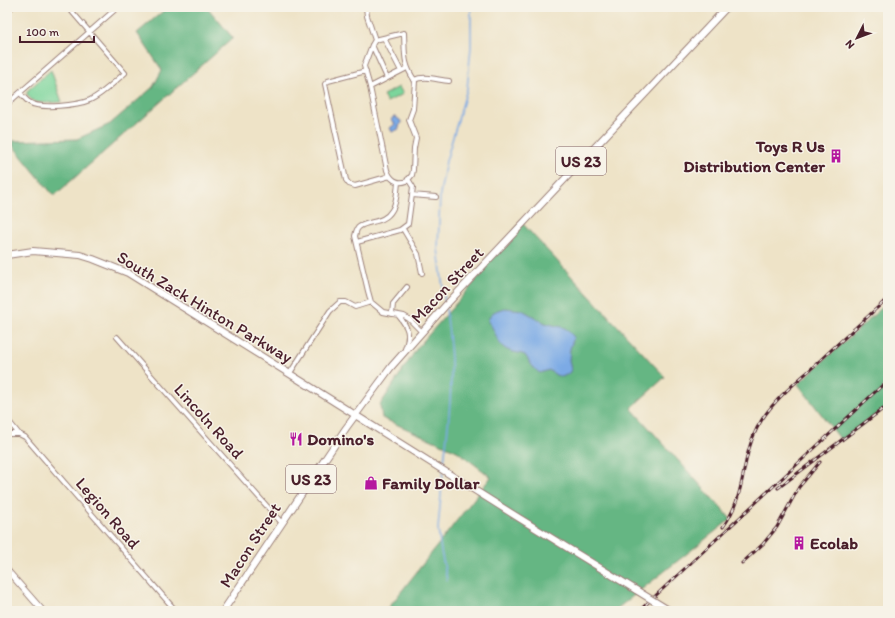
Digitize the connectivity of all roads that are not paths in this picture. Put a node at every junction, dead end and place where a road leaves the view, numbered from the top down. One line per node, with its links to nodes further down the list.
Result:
1 (12, 7): 6 (street)
2 (68, 7): 7 (street)
3 (118, 7): 7 (street)
4 (366, 7): 9 (street)
5 (727, 7): 33 (main road, Macon Street / US 23)
6 (7, 11)
7 (90, 32): 18 (street); 18 (street)
8 (384, 38): 9 (street); 11 (street); 13 (street)
9 (376, 40): 10 (street)
10 (372, 45): 12 (street); 14 (street)
11 (407, 68): 13 (street); 15 (street)
12 (366, 71): 17 (street); 20 (street)
13 (401, 71): 14 (street)
14 (387, 78): 17 (street)
15 (414, 80): 16 (street); 21 (street)
16 (448, 81)
17 (370, 87): 20 (street)
18 (20, 94): 19 (street)
19 (7, 104)
20 (390, 176): 22 (street)
21 (408, 180): 22 (street); 23 (street)
22 (398, 182): 26 (street)
23 (412, 195): 24 (street); 25 (street)
24 (436, 197)
25 (403, 229): 26 (street); 28 (street)
26 (357, 242): 30 (street)
27 (7, 255): 36 (main road, South Zack Hinton Parkway)
28 (422, 272)
29 (407, 287): 31 (street)
30 (371, 302): 31 (street); 36 (street)
31 (392, 314): 32 (street)
32 (398, 315): 33 (street); 35 (street)
33 (422, 332): 35 (main road, Macon Street / US 23)
34 (117, 338): 41 (street, Lincoln Road)
35 (405, 351): 37 (main road, Macon Street / US 23)
36 (290, 373): 37 (main road, South Zack Hinton Parkway)
37 (355, 415): 41 (main road, Macon Street / US 23); 46 (main road, South Zack Hinton Parkway, bridge)
38 (7, 419): 40 (street, Legion Road)
39 (7, 434): 40 (street)
40 (19, 434): 44 (street, Legion Road)
41 (282, 522): 45 (main road, Macon Street / US 23)
42 (7, 570): 43 (street)
43 (43, 611)
44 (176, 611)
45 (223, 611)
46 (670, 611)

